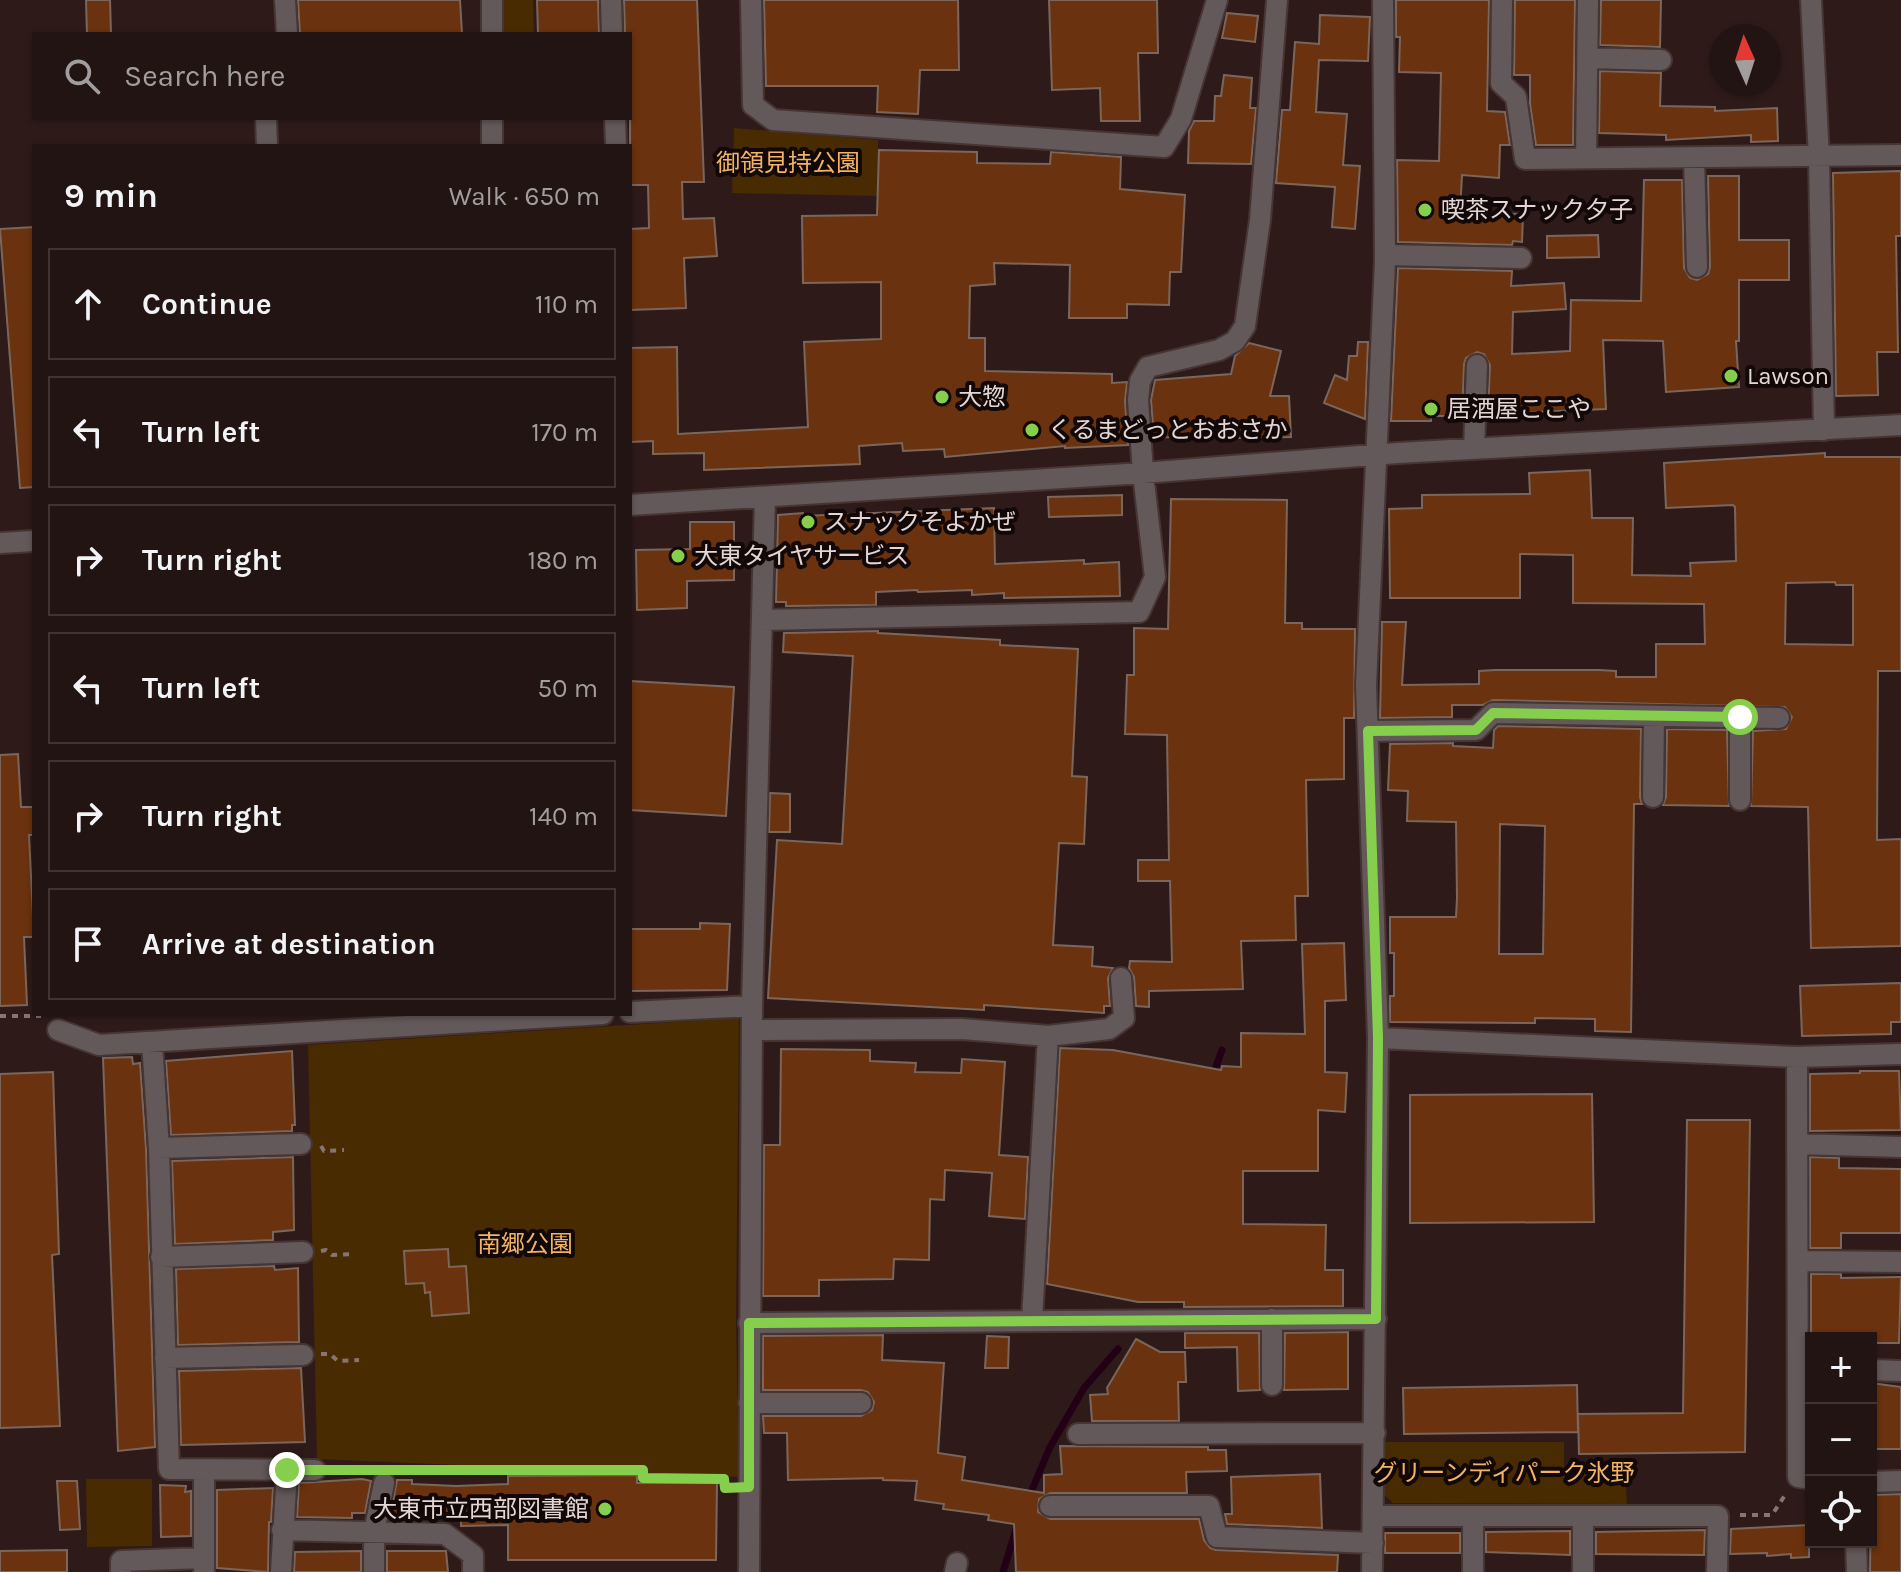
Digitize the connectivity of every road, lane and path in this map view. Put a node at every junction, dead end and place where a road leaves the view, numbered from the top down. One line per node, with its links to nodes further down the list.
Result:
1 (285, 0): 11 (street)
2 (492, 0): 12 (street)
3 (611, 0): 13 (street)
4 (751, 0): 5 (street)
5 (1217, 0)
6 (1277, 0): 34 (street)
7 (1383, 0): 26 (street)
8 (1502, 0): 23 (street)
9 (1588, 0): 14 (street)
10 (1811, 0): 25 (street)
11 (287, 32)
12 (492, 32)
13 (612, 32)
14 (1587, 58): 15 (street); 23 (street)
15 (1661, 60)
16 (266, 120): 19 (street)
17 (492, 120): 20 (street)
18 (615, 120): 21 (street)
19 (267, 144)
20 (492, 144)
21 (616, 144)
22 (1901, 155): 25 (street)
23 (1586, 158): 24 (street)
24 (1694, 158): 25 (street); 28 (street)
25 (1819, 158): 31 (street)
26 (1385, 255): 27 (street); 33 (street)
27 (1521, 258)
28 (1697, 267)
29 (1477, 365): 32 (street)
30 (1901, 425): 31 (street)
31 (1824, 430): 32 (street)
32 (1474, 449): 33 (street)
33 (1377, 455): 34 (street); 43 (street)
34 (1143, 473): 35 (street); 39 (street)
35 (765, 497): 36 (street); 39 (street)
36 (632, 505)
37 (32, 541): 38 (street)
38 (0, 543)
39 (762, 620): 47 (street)
40 (1654, 716): 41 (street); 43 (street); 44 (street)
41 (1740, 717): 42 (street); 45 (street)
42 (1779, 718)
43 (1368, 731): 56 (street)
44 (1653, 797)
45 (1740, 800)
46 (1121, 978): 55 (street)
47 (752, 1006): 48 (street); 54 (street)
48 (632, 1012)
49 (32, 1015): 50 (path)
50 (0, 1016)
51 (41, 1016): 53 (path)
52 (571, 1016): 57 (street)
53 (58, 1030): 57 (street)
54 (752, 1030): 55 (street); 72 (street)
55 (1048, 1036): 71 (street)
56 (1378, 1038): 59 (street); 70 (street)
57 (152, 1042): 63 (street)
58 (1901, 1054): 59 (street)
59 (1797, 1057): 61 (street)
60 (301, 1144): 63 (street)
61 (1797, 1144): 62 (street); 67 (street)
62 (1901, 1147)
63 (159, 1148): 66 (street)
64 (303, 1252): 65 (path); 66 (street)
65 (352, 1254)
66 (161, 1257): 74 (street)
67 (1798, 1261): 68 (street); 76 (street)
68 (1901, 1262)
69 (1272, 1319): 70 (street); 71 (street); 79 (street)
70 (1376, 1319): 83 (street)
71 (1032, 1320): 72 (street)
72 (749, 1323): 80 (street)
73 (303, 1355): 74 (street); 75 (path)
74 (165, 1358): 85 (street)
75 (359, 1360)
76 (1805, 1369)
77 (1877, 1370): 78 (street)
78 (1901, 1371)
79 (1272, 1385)
80 (749, 1403): 81 (street); 93 (street)
81 (861, 1403)
82 (1805, 1404): 89 (street)
83 (1375, 1433): 84 (street); 95 (street)
84 (1078, 1434)
85 (204, 1470): 86 (street); 103 (street)
86 (287, 1470): 87 (street); 99 (street)
87 (315, 1470): 88 (path)
88 (380, 1475): 93 (path); 100 (street)
89 (1805, 1476)
90 (1805, 1478): 98 (path)
91 (1901, 1481): 92 (street)
92 (1877, 1482)
93 (749, 1487): 108 (street)
94 (1050, 1506): 101 (street)
95 (1373, 1516): 96 (street); 101 (street)
96 (1473, 1516): 97 (street); 110 (street)
97 (1583, 1516): 98 (street); 111 (street)
98 (1718, 1516): 112 (street)
99 (282, 1530): 100 (street); 105 (street)
100 (374, 1532): 106 (street); 107 (street)
101 (1373, 1543): 109 (street)
102 (1856, 1548): 113 (street)
103 (204, 1565): 104 (street)
104 (121, 1572)
105 (281, 1572)
106 (374, 1572)
107 (473, 1572)
108 (749, 1572)
109 (1372, 1572)
110 (1473, 1572)
111 (1583, 1572)
112 (1717, 1572)
113 (1857, 1572)

